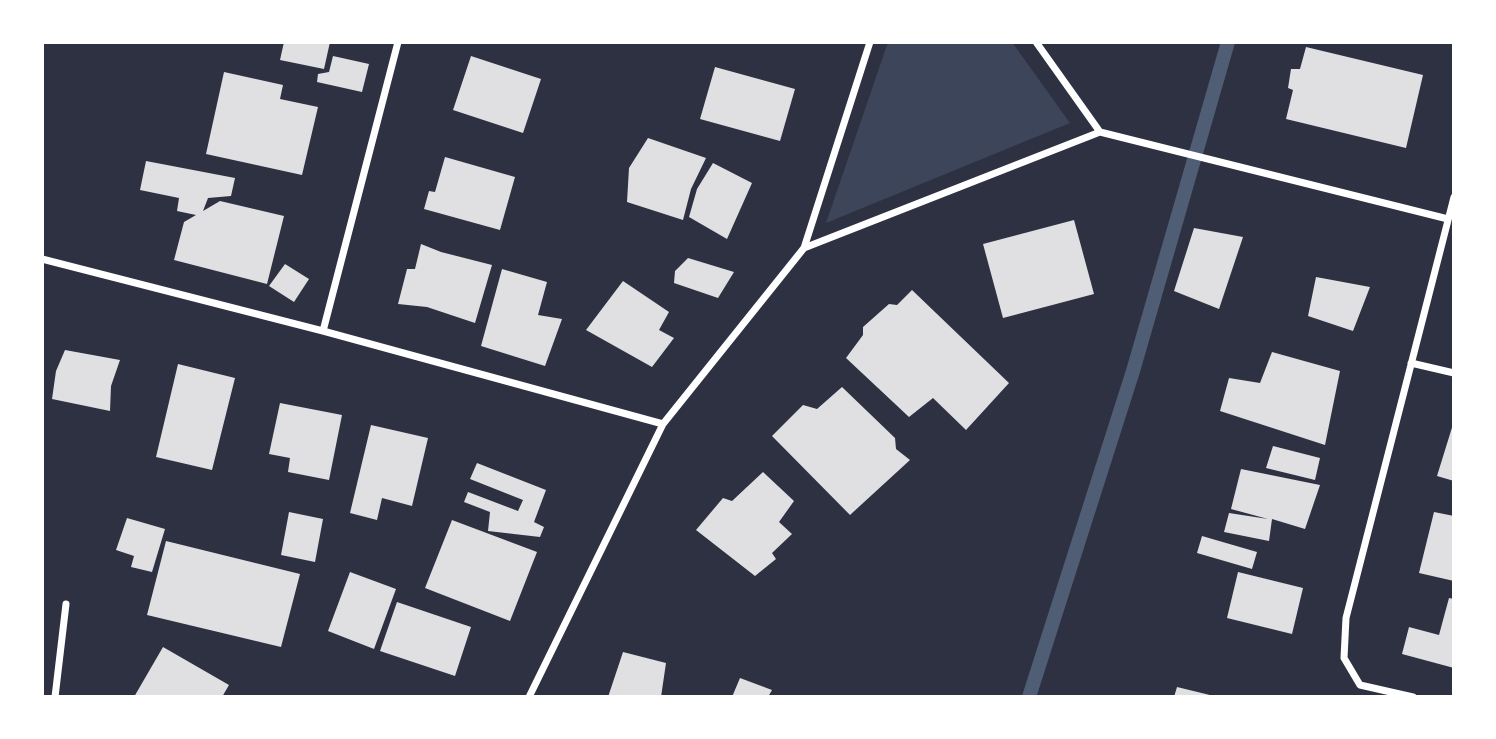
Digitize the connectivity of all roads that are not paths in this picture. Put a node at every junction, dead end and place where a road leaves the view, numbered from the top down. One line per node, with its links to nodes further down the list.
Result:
1 (398, 42): 9 (street)
2 (870, 42): 7 (street)
3 (1036, 42): 4 (street)
4 (1100, 132): 6 (street); 7 (street)
5 (1454, 197): 6 (street)
6 (1448, 219): 10 (street)
7 (804, 248): 12 (street)
8 (42, 260): 9 (street)
9 (323, 331): 12 (street)
10 (1411, 363): 11 (street); 14 (street)
11 (1454, 373)
12 (663, 424): 16 (street)
13 (66, 604): 15 (street)
14 (1397, 695): 17 (street)
15 (55, 697)
16 (529, 697)
17 (1413, 697)

